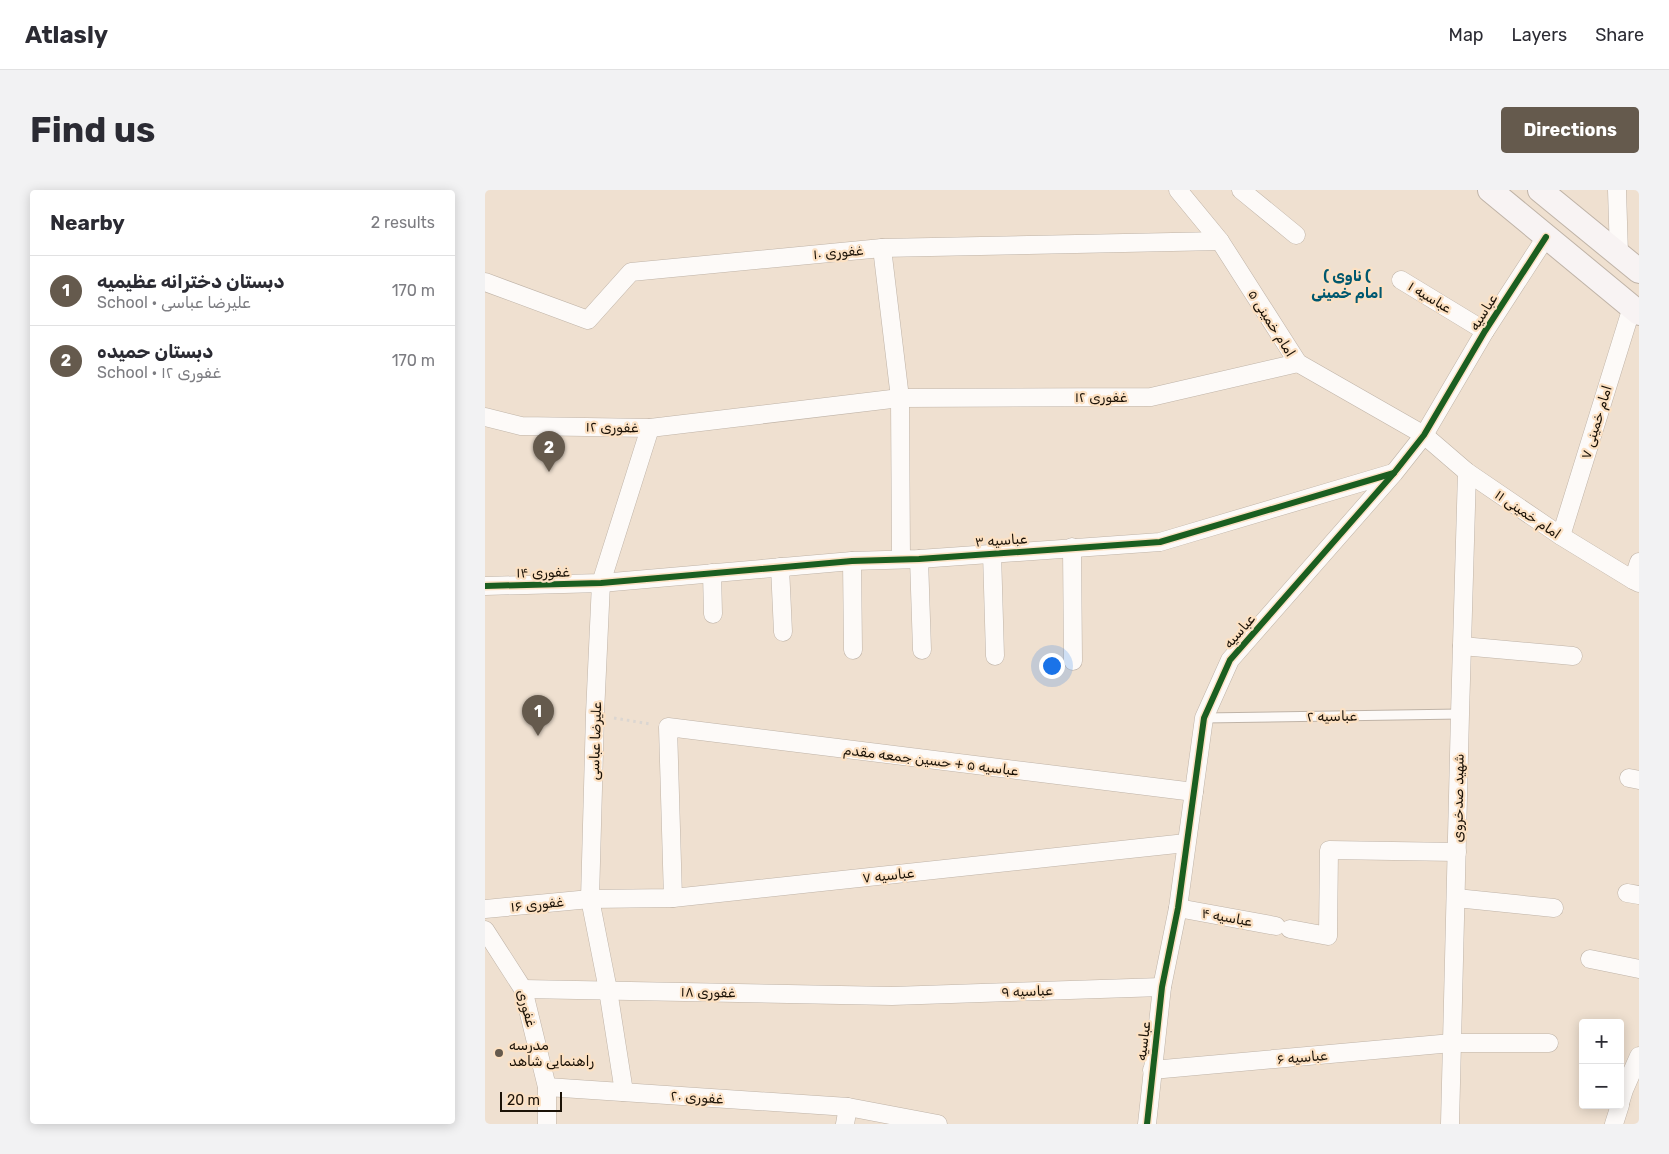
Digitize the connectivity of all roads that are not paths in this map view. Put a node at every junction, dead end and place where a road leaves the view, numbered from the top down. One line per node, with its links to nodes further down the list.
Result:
1 (1178, 190): 8 (street, امام خمینی ۵)
2 (1241, 190): 6 (street)
3 (1490, 190): 7 (main road)
4 (1540, 190): 10 (main road)
5 (1617, 190): 10 (street)
6 (1296, 235)
7 (1546, 237): 14 (main road); 15 (street, عباسیه)
8 (1220, 240): 9 (street, غفوری ۱۰); 16 (street, امام خمینی ۵)
9 (882, 248): 13 (street, غفوری ۱۰); 17 (street)
10 (1619, 254): 11 (main road)
11 (1639, 271)
12 (1401, 280): 15 (street, عباسیه ۱)
13 (485, 282)
14 (1635, 310): 23 (street, امام خمینی ۷)
15 (1485, 331): 20 (street, عباسیه)
16 (1298, 363): 17 (street, غفوری ۱۲); 20 (street, امام خمینی ۵)
17 (899, 398): 19 (street, غفوری ۱۲); 26 (street)
18 (485, 416): 19 (street, غفوری ۱۲)
19 (650, 428): 33 (street, علیرضا عباسی)
20 (1424, 436): 21 (street, امام خمینی ۱۱); 22 (street, عباسیه)
21 (1467, 472): 23 (street, امام خمینی ۱۱); 37 (street, شهید صدخروی)
22 (1394, 473): 24 (street, عباسیه ۳); 44 (street, عباسیه)
23 (1561, 536): 32 (street, امام خمینی ۱۱)
24 (1071, 547): 25 (street, عباسیه ۳); 42 (street)
25 (992, 553): 27 (street, عباسیه ۳); 40 (street)
26 (901, 559): 27 (street, عباسیه ۳); 28 (street, عباسیه ۳)
27 (919, 559): 39 (street)
28 (851, 561): 30 (street, عباسیه ۳); 38 (street)
29 (1639, 562): 32 (street)
30 (780, 567): 31 (street, عباسیه ۳); 36 (street)
31 (712, 573): 33 (street, عباسیه ۳); 35 (street)
32 (1636, 582)
33 (601, 583): 34 (street, غفوری ۱۴); 50 (street, علیرضا عباسی)
34 (485, 586)
35 (713, 614)
36 (783, 632)
37 (1462, 646): 41 (street); 43 (street, شهید صدخروی)
38 (853, 650)
39 (922, 650)
40 (995, 656)
41 (1573, 656)
42 (1073, 661)
43 (1460, 714): 44 (lane, عباسیه ۲); 47 (street, شهید صدخروی)
44 (1204, 718): 45 (street, عباسیه)
45 (1194, 792): 46 (street, عباسیه); 48 (street, عباسیه ۵ + حسین جمعه مقدم)
46 (1186, 843): 48 (street, عباسیه ۷); 51 (street, عباسیه)
47 (1457, 852): 49 (street, شهید صدخروی); 51 (street, عباسیه ۴)
48 (673, 898): 50 (street, عباسیه ۷)
49 (1456, 898): 52 (street); 61 (street, شهید صدخروی)
50 (589, 899): 53 (street, غفوری ۱۶); 59 (street, علیرضا عباسی)
51 (1178, 908): 57 (street, عباسیه)
52 (1554, 908)
53 (485, 909)
54 (485, 930): 58 (street, غفوری)
55 (1590, 959): 56 (street)
56 (1639, 969)
57 (1162, 987): 60 (street, عباسیه ۹); 64 (street, عباسیه)
58 (523, 989): 59 (street, غفوری ۱۸); 65 (street, غفوری)
59 (608, 990): 60 (street, غفوری ۱۸); 67 (street, علیرضا عباسی)
60 (892, 996)
61 (1452, 1043): 62 (street, عباسیه ۶); 64 (street, عباسیه ۶); 73 (street, شهید صدخروی)
62 (1549, 1043)
63 (1639, 1056): 66 (street)
64 (1152, 1070): 72 (street, عباسیه)
65 (547, 1087): 67 (street, غفوری ۲۰); 70 (street, غفوری)
66 (1624, 1090)
67 (624, 1092): 69 (street, غفوری ۲۰)
68 (1618, 1109): 74 (street)
69 (846, 1116): 71 (street, غفوری ۲۰)
70 (547, 1124)
71 (938, 1124)
72 (1147, 1124)
73 (1450, 1124)
74 (1614, 1124)

